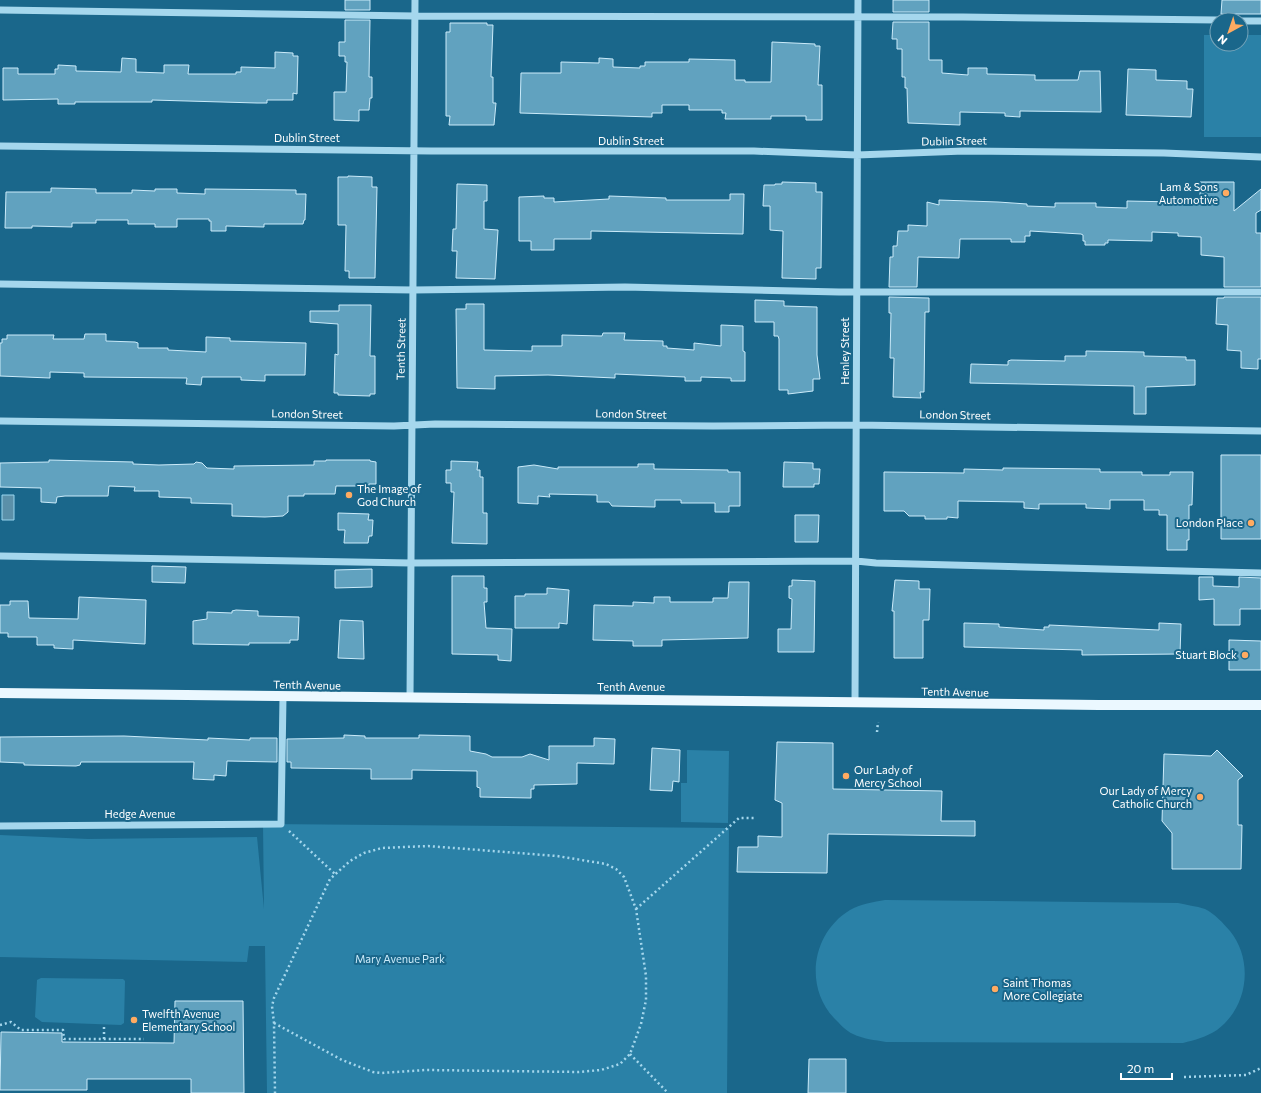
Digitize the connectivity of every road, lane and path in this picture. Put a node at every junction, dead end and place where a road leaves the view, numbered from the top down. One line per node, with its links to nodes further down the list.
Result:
1 (415, 0): 4 (street, Tenth Street)
2 (858, 0): 5 (street, Henley Street)
3 (0, 10): 4 (street)
4 (414, 16): 5 (street); 10 (street, Tenth Street)
5 (858, 16): 6 (street); 11 (street, Henley Street)
6 (1209, 20)
7 (1249, 21): 8 (street)
8 (1261, 21)
9 (0, 146): 10 (street, Dublin Street)
10 (414, 150): 11 (street, Dublin Street); 14 (street, Tenth Street)
11 (857, 155): 12 (street, Dublin Street); 15 (street, Henley Street)
12 (1261, 157)
13 (0, 284): 14 (street)
14 (413, 290): 15 (street); 18 (street, Tenth Street)
15 (856, 291): 16 (street); 19 (street, Henley Street)
16 (1261, 292)
17 (0, 421): 18 (street, London Street)
18 (412, 425): 19 (street, London Street); 23 (street, Tenth Street)
19 (856, 425): 20 (street, London Street); 22 (street, Henley Street)
20 (1261, 431)
21 (0, 556): 23 (street)
22 (856, 561): 23 (street); 24 (street); 28 (street, Henley Street)
23 (411, 563): 27 (street, Tenth Street)
24 (1261, 573)
25 (0, 693): 26 (main road, Tenth Avenue)
26 (283, 697): 27 (main road, Tenth Avenue); 33 (street)
27 (410, 698): 28 (main road, Tenth Avenue)
28 (855, 702): 29 (main road, Tenth Avenue)
29 (1261, 705)
30 (878, 722): 31 (path)
31 (877, 732)
32 (754, 818): 36 (path)
33 (281, 824): 34 (street, Hedge Avenue); 35 (path)
34 (0, 826)
35 (335, 874): 36 (path); 37 (path)
36 (636, 909): 42 (path)
37 (274, 1023): 42 (path); 45 (path)
38 (0, 1025): 40 (path)
39 (104, 1025): 40 (path)
40 (104, 1039): 41 (path)
41 (144, 1040)
42 (630, 1054): 46 (path)
43 (1261, 1068): 44 (path)
44 (1184, 1077)
45 (275, 1093)
46 (668, 1093)

